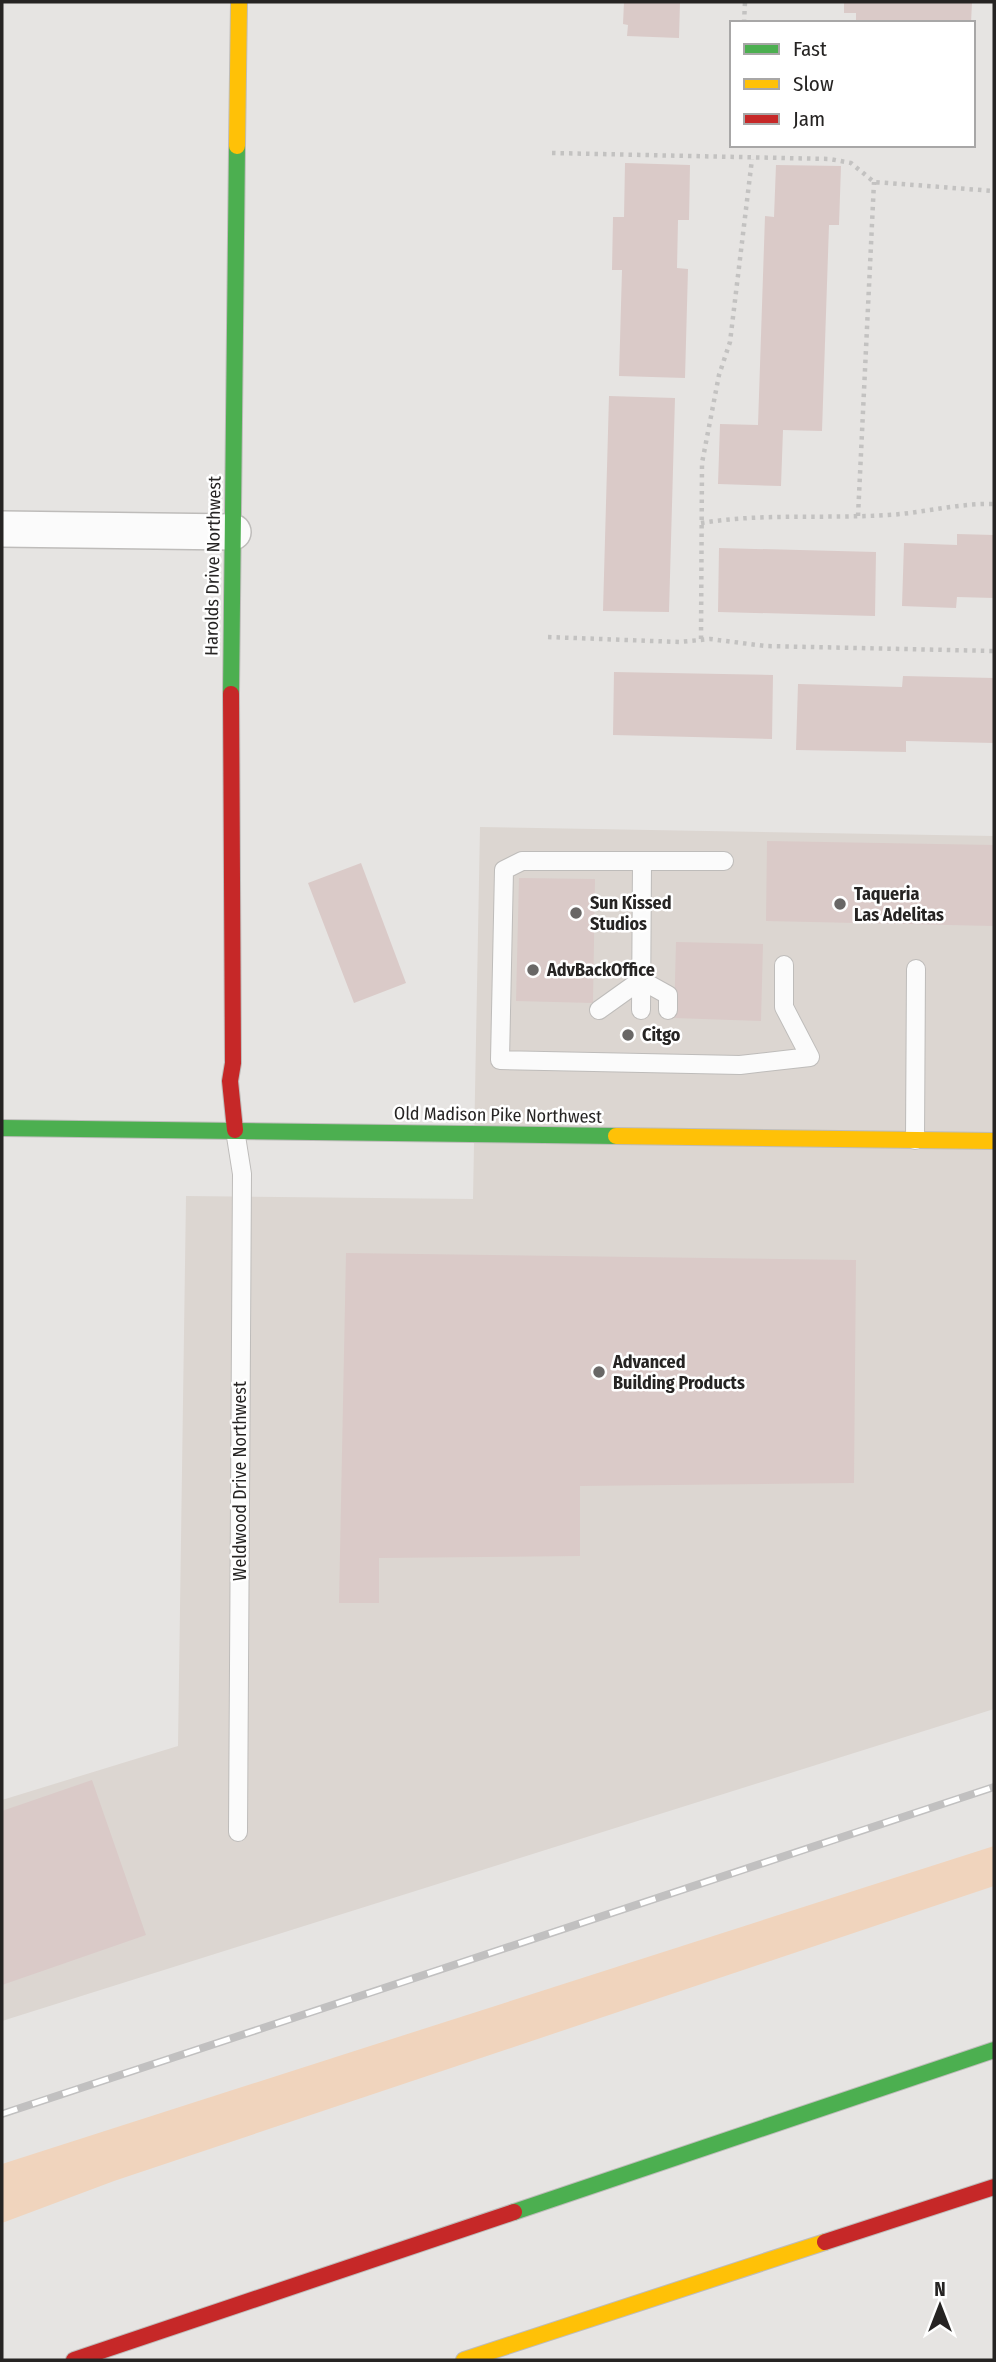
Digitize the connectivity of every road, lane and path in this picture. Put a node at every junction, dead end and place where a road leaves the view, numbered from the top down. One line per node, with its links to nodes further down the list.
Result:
1 (239, 2): 12 (main road, Harolds Drive Northwest)
2 (745, 2): 3 (path)
3 (744, 21)
4 (552, 153): 5 (path)
5 (752, 159): 6 (path); 10 (path)
6 (874, 182): 7 (path); 9 (path)
7 (994, 191)
8 (994, 504): 9 (path)
9 (858, 516): 10 (path)
10 (701, 523): 14 (path)
11 (2, 529): 12 (street)
12 (233, 532): 25 (main road, Harolds Drive Northwest)
13 (548, 637): 14 (path)
14 (701, 639): 15 (path)
15 (994, 651)
16 (724, 862): 17 (lane)
17 (642, 863): 18 (lane); 20 (lane)
18 (784, 965)
19 (916, 969): 26 (lane)
20 (641, 979): 21 (lane); 22 (lane); 23 (lane)
21 (599, 1010)
22 (641, 1010)
23 (668, 1010)
24 (2, 1128): 25 (main road, Old Madison Pike Northwest)
25 (235, 1130): 26 (main road, Old Madison Pike Northwest); 28 (lane, Weldwood Drive Northwest)
26 (915, 1140): 27 (main road, Old Madison Pike Northwest)
27 (994, 1141)
28 (238, 1832)
29 (994, 2050): 31 (main road)
30 (994, 2187): 32 (main road)
31 (74, 2360)
32 (464, 2360)

